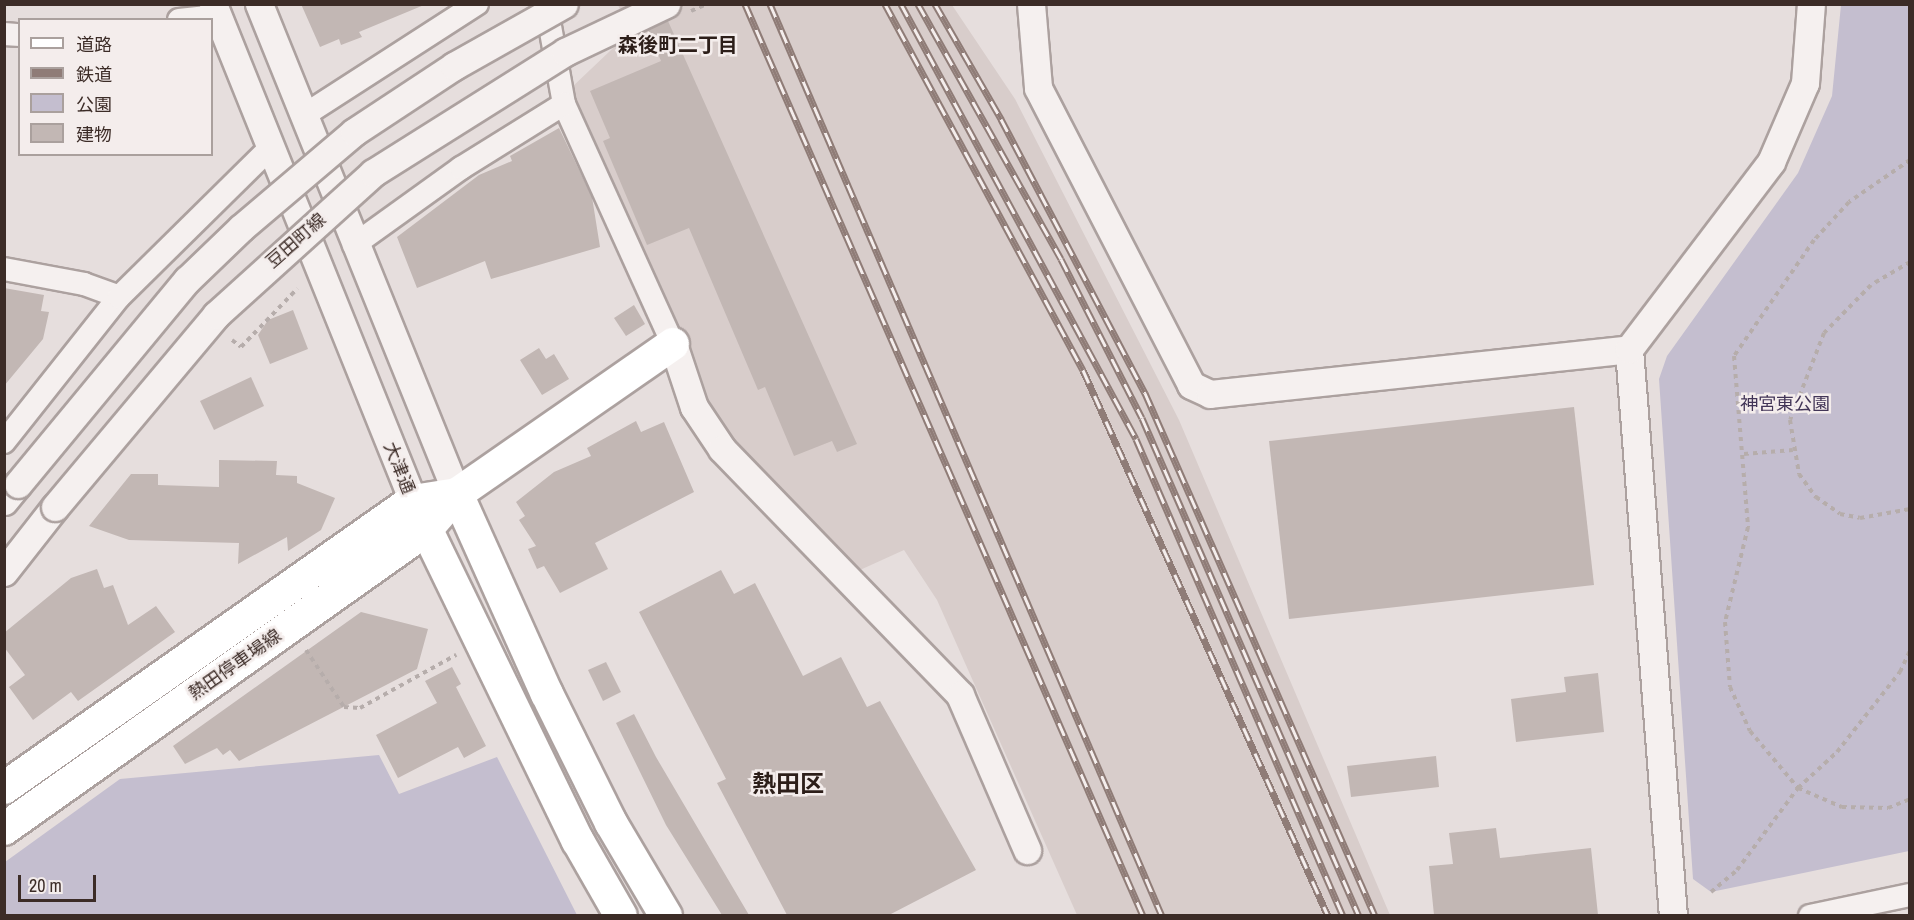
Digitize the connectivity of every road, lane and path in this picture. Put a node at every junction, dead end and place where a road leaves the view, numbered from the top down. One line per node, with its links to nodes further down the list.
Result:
1 (259, 4): 12 (street)
2 (477, 4): 12 (street)
3 (546, 4): 11 (street)
4 (564, 4): 26 (street, bridge)
5 (707, 4): 8 (path, bridge)
6 (1031, 4): 22 (street)
7 (1811, 4): 22 (street)
8 (676, 9): 31 (street, 豆田町線, bridge)
9 (215, 10): 10 (street); 13 (street, 大津通)
10 (186, 18)
11 (564, 104): 15 (street); 21 (street)
12 (303, 116): 15 (street)
13 (269, 149): 19 (street); 28 (street, 大津通)
14 (1910, 160): 25 (path)
15 (354, 245): 27 (street)
16 (1910, 262): 24 (path)
17 (4, 268): 19 (street)
18 (297, 289): 20 (path)
19 (119, 297): 23 (street)
20 (232, 340)
21 (673, 344): 27 (main road, 熱田停車場線); 39 (street)
22 (1629, 349): 45 (street)
23 (4, 442)
24 (1793, 450): 25 (path); 29 (path)
25 (1744, 454): 36 (path)
26 (11, 492)
27 (457, 494): 28 (main road, 熱田停車場線); 30 (main road, 熱田停車場線); 44 (main road)
28 (412, 501): 30 (main road, 大津通); 35 (main road, 熱田停車場線)
29 (1910, 509)
30 (426, 530): 38 (main road, 熱田停車場線); 43 (main road, 大津通)
31 (4, 572)
32 (301, 642): 34 (path)
33 (1910, 651): 36 (path)
34 (457, 655)
35 (4, 788)
36 (1798, 788): 37 (path); 40 (path)
37 (1910, 799)
38 (4, 829)
39 (1027, 850)
40 (1711, 892)
41 (1910, 895): 42 (street)
42 (1878, 908): 46 (street)
43 (621, 915)
44 (666, 915)
45 (1673, 915)
46 (1810, 915)

